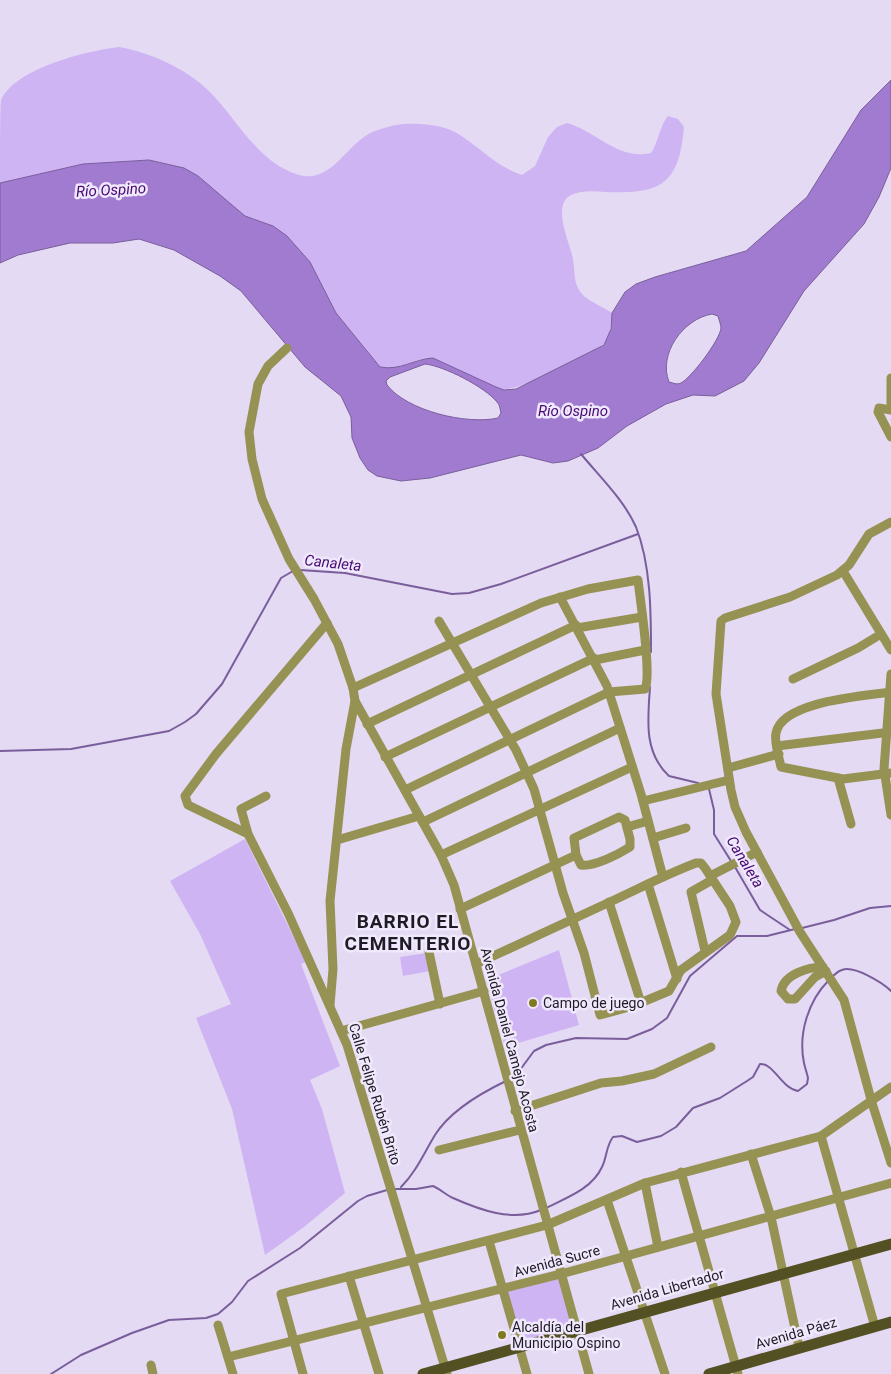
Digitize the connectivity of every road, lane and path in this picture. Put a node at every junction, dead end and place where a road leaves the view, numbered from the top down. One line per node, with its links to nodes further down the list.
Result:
1 (287, 348): 10 (street)
2 (891, 378): 3 (street)
3 (891, 410): 4 (street)
4 (891, 437)
5 (891, 522): 6 (street)
6 (843, 571): 12 (street); 32 (street)
7 (560, 597): 8 (street); 11 (street); 13 (street)
8 (642, 617): 11 (street); 14 (street)
9 (439, 621): 13 (street)
10 (327, 623): 20 (street); 47 (street)
11 (576, 627): 16 (street); 17 (street)
12 (881, 634): 15 (street); 19 (street)
13 (453, 643): 17 (street); 20 (street)
14 (645, 650): 16 (street); 21 (street)
15 (891, 650)
16 (595, 659): 21 (street); 24 (street)
17 (471, 674): 24 (street); 25 (street)
18 (891, 674): 22 (street)
19 (793, 679)
20 (353, 688): 23 (street)
21 (609, 692): 26 (street); 28 (street)
22 (890, 692): 27 (street); 29 (street)
23 (355, 701): 25 (street, Avenida Daniel Camejo Acosta); 49 (street)
24 (490, 708): 28 (street); 30 (street)
25 (367, 724): 30 (street, Avenida Daniel Camejo Acosta)
26 (620, 728): 31 (street); 33 (street)
27 (888, 732): 29 (street); 34 (street)
28 (510, 740): 33 (street); 37 (street)
29 (778, 750): 32 (street); 35 (street)
30 (385, 757): 37 (street, Avenida Daniel Camejo Acosta)
31 (632, 767): 39 (street); 40 (street)
32 (728, 768): 36 (street)
33 (527, 773): 40 (street); 42 (street)
34 (888, 774): 35 (street); 41 (street)
35 (838, 778): 44 (street)
36 (729, 780): 39 (street); 50 (street)
37 (405, 790): 42 (street, Avenida Daniel Camejo Acosta)
38 (266, 796): 47 (street, Calle Felipe Rubén Brito)
39 (643, 801): 43 (street)
40 (540, 808): 51 (street); 53 (street)
41 (891, 815)
42 (421, 819): 49 (street); 51 (street, Avenida Daniel Camejo Acosta)
43 (648, 821): 45 (street); 48 (street)
44 (851, 824)
45 (627, 827): 52 (street); 52 (street)
46 (686, 828): 48 (street)
47 (248, 834): 68 (street, Calle Felipe Rubén Brito)
48 (653, 838): 54 (street)
49 (337, 840): 68 (street)
50 (757, 852): 55 (street); 63 (street)
51 (441, 855): 58 (street, Avenida Daniel Camejo Acosta)
52 (576, 855): 53 (street)
53 (556, 864): 58 (street); 59 (street)
54 (663, 877): 55 (street); 56 (street)
55 (711, 878): 60 (street); 60 (street)
56 (648, 884): 57 (street); 64 (street)
57 (609, 902): 59 (street); 66 (street)
58 (460, 909): 62 (street, Avenida Daniel Camejo Acosta)
59 (573, 918): 62 (street); 66 (street)
60 (705, 951): 64 (street)
61 (429, 952): 67 (street)
62 (476, 964): 65 (street, Avenida Daniel Camejo Acosta)
63 (828, 974): 63 (street); 72 (street)
64 (677, 979): 66 (street)
65 (484, 992): 67 (street); 73 (street, Avenida Daniel Camejo Acosta)
66 (641, 1003)
67 (440, 1004): 69 (street)
68 (330, 1006): 69 (street, Calle Felipe Rubén Brito)
69 (342, 1031): 92 (street, Calle Felipe Rubén Brito)
70 (711, 1047): 73 (street)
71 (891, 1087): 72 (street)
72 (872, 1103): 75 (street); 78 (street)
73 (515, 1111): 74 (street, Avenida Daniel Camejo Acosta)
74 (520, 1130): 76 (street); 85 (street, Avenida Daniel Camejo Acosta)
75 (821, 1136): 77 (street); 82 (street)
76 (438, 1150)
77 (751, 1154): 79 (street); 84 (street)
78 (891, 1163)
79 (681, 1172): 80 (street); 86 (street)
80 (645, 1183): 83 (street); 89 (street)
81 (891, 1183): 82 (street, Avenida Sucre)
82 (839, 1198): 84 (street, Avenida Sucre); 90 (street)
83 (607, 1200): 85 (street); 91 (street)
84 (771, 1217): 86 (street, Avenida Sucre); 93 (street)
85 (547, 1224): 87 (street); 94 (street, Avenida Daniel Camejo Acosta)
86 (700, 1236): 89 (street, Avenida Sucre); 97 (street)
87 (489, 1241): 92 (street); 96 (street)
88 (891, 1244): 90 (main road, Avenida Libertador)
89 (658, 1247): 91 (street, Avenida Sucre)
90 (855, 1254): 93 (main road, Avenida Libertador); 103 (street)
91 (627, 1256): 94 (street, Avenida Sucre); 99 (street)
92 (411, 1260): 95 (street); 98 (street, Calle Felipe Rubén Brito)
93 (785, 1273): 97 (main road, Avenida Libertador); 107 (street)
94 (561, 1274): 96 (street, Avenida Sucre); 104 (street, Avenida Daniel Camejo Acosta)
95 (349, 1276): 101 (street); 105 (street)
96 (503, 1289): 98 (street, Avenida Sucre); 106 (street)
97 (715, 1291): 99 (main road, Avenida Libertador); 109 (street)
98 (426, 1308): 101 (street, Avenida Sucre); 110 (street, Calle Felipe Rubén Brito)
99 (645, 1311): 104 (main road, Avenida Libertador); 117 (street)
100 (891, 1322): 103 (main road, Avenida Páez)
101 (364, 1323): 105 (street, Avenida Sucre); 113 (street)
102 (218, 1325): 108 (street)
103 (875, 1327): 107 (main road, Avenida Páez)
104 (576, 1330): 106 (main road, Avenida Libertador); 116 (street, Avenida Daniel Camejo Acosta)
105 (293, 1341): 108 (street, Avenida Sucre); 112 (street)
106 (520, 1346): 110 (main road, Avenida Libertador); 115 (street)
107 (799, 1347): 109 (main road, Avenida Páez)
108 (228, 1357): 111 (street)
109 (737, 1370): 118 (main road, Avenida Páez)
110 (445, 1371): 114 (main road, Avenida Libertador)
111 (233, 1374)
112 (302, 1374)
113 (379, 1374)
114 (423, 1374)
115 (527, 1374)
116 (589, 1374)
117 (665, 1374)
118 (709, 1374)

